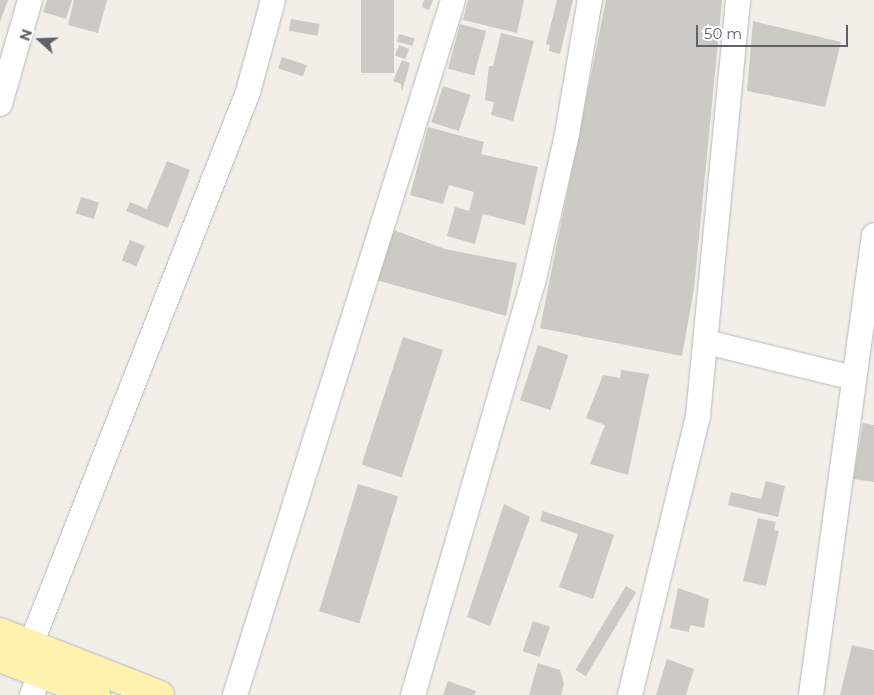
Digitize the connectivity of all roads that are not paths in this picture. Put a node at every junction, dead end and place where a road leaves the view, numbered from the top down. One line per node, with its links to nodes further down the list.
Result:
1 (30, 0): 6 (street)
2 (273, 0): 11 (street)
3 (453, 0): 16 (street)
4 (590, 0): 17 (street)
5 (738, 0): 8 (street)
6 (0, 104)
7 (874, 235): 9 (street)
8 (706, 342): 9 (street); 18 (street)
9 (854, 378): 19 (street)
10 (0, 632): 11 (main road)
11 (31, 644): 15 (main road)
12 (0, 658): 13 (main road)
13 (36, 684): 14 (main road)
14 (96, 695)
15 (160, 695)
16 (235, 695)
17 (413, 695)
18 (630, 695)
19 (811, 695)

